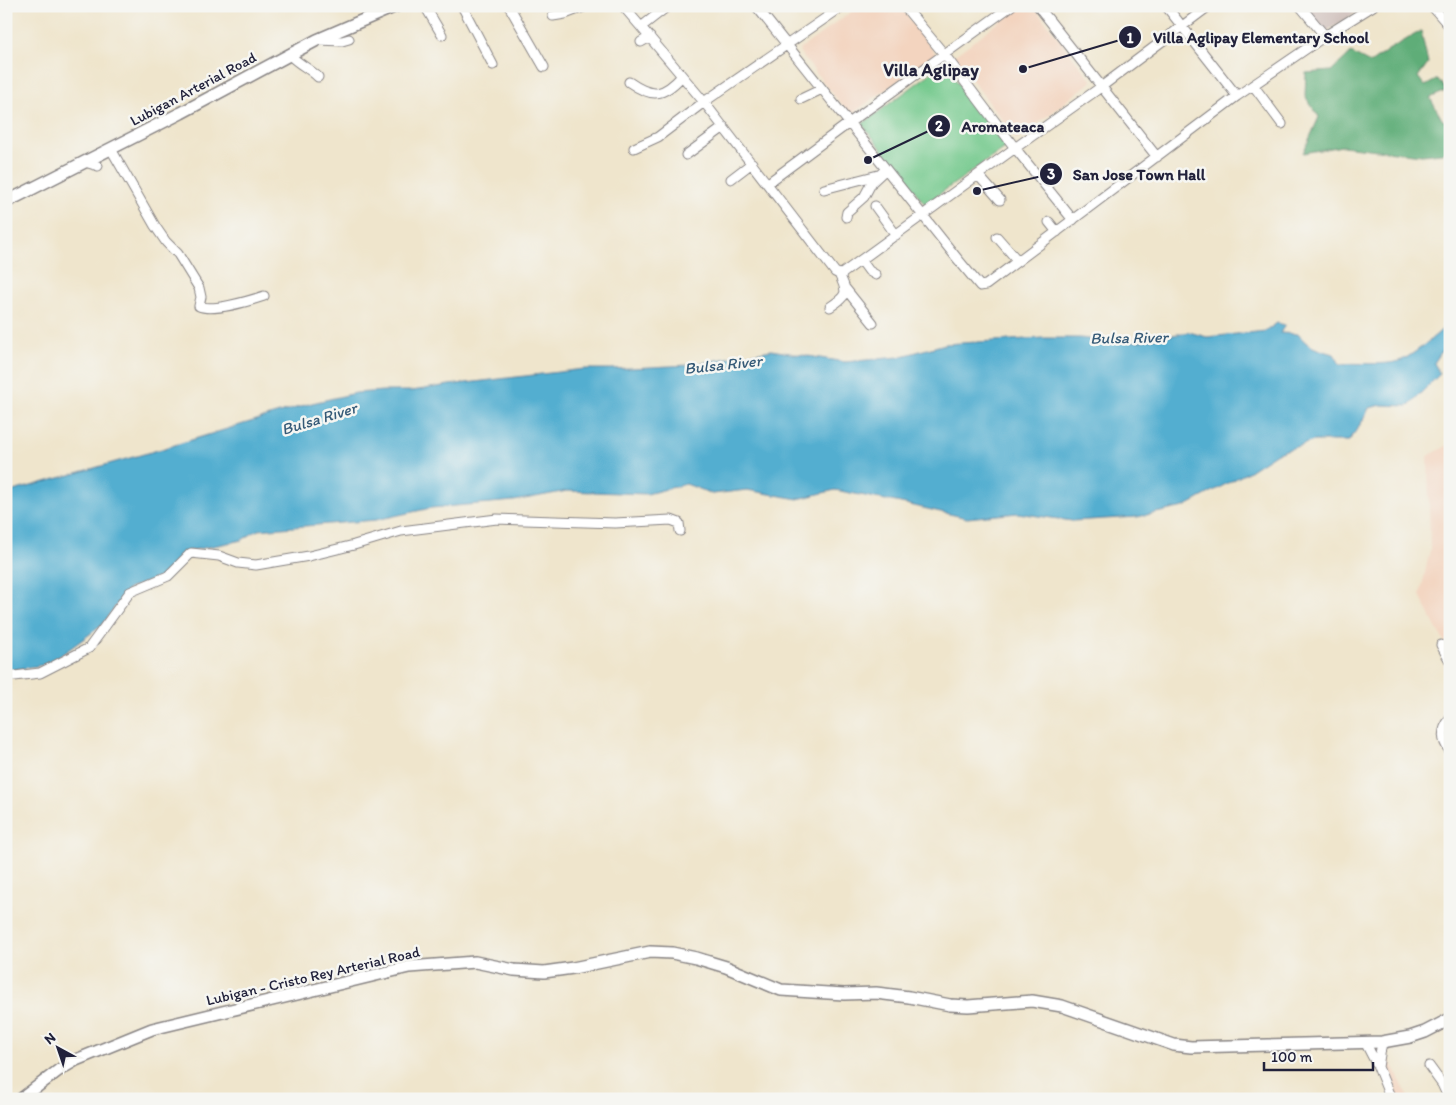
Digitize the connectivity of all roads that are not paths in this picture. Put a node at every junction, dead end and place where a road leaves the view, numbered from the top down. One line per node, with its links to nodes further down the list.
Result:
1 (396, 6): 26 (main road, Lubigan Arterial Road)
2 (425, 6): 22 (street)
3 (462, 6): 31 (street)
4 (509, 6): 32 (street)
5 (586, 6): 18 (street)
6 (623, 6): 19 (street)
7 (668, 6): 19 (street)
8 (756, 6): 28 (street)
9 (843, 6): 28 (street)
10 (904, 6): 29 (street)
11 (1011, 6): 29 (street)
12 (1038, 6): 37 (street)
13 (1166, 6): 20 (street)
14 (1209, 6): 20 (street)
15 (1300, 6): 23 (street)
16 (1373, 6): 23 (street)
17 (1432, 6): 21 (street)
18 (553, 16)
19 (641, 26): 24 (street)
20 (1182, 27): 37 (street); 39 (street)
21 (1450, 27)
22 (442, 36)
23 (1325, 36): 36 (street)
24 (650, 37): 27 (street); 33 (street)
25 (349, 39): 26 (street)
26 (317, 40): 30 (main road, Lubigan Arterial Road)
27 (640, 42)
28 (788, 45): 38 (street); 41 (street)
29 (944, 54): 42 (street); 46 (street)
30 (290, 55): 34 (street); 47 (main road, Lubigan Arterial Road)
31 (493, 65)
32 (544, 66)
33 (682, 76): 35 (street); 41 (street)
34 (318, 77)
35 (629, 82)
36 (1254, 84): 39 (street); 43 (street)
37 (1101, 87): 46 (street); 49 (street)
38 (822, 89): 40 (street); 42 (street)
39 (1237, 96): 49 (street)
40 (801, 99)
41 (704, 102): 44 (street); 45 (street)
42 (849, 122): 53 (street); 56 (street)
43 (1282, 124)
44 (724, 127): 48 (street); 51 (street)
45 (634, 148)
46 (1015, 148): 54 (street); 63 (street)
47 (111, 149): 50 (main road, Lubigan Arterial Road); 73 (street)
48 (686, 155)
49 (1157, 157): 63 (street)
50 (85, 162): 52 (street); 59 (main road, Lubigan Arterial Road)
51 (752, 163): 55 (street); 56 (street)
52 (98, 166)
53 (882, 172): 57 (street); 61 (street); 62 (street)
54 (978, 175): 58 (street); 61 (street)
55 (731, 180)
56 (768, 183): 70 (street)
57 (824, 189)
58 (1000, 200)
59 (6, 202)
60 (875, 206): 66 (street)
61 (923, 215): 66 (street); 69 (street)
62 (846, 217)
63 (1073, 220): 65 (street)
64 (1049, 222): 65 (street)
65 (1057, 232): 69 (street)
66 (896, 235): 68 (street)
67 (997, 237): 69 (street)
68 (861, 260): 70 (street); 71 (street)
69 (1018, 261)
70 (838, 274): 72 (street)
71 (876, 275)
72 (845, 288): 74 (street); 75 (street)
73 (264, 296)
74 (830, 307)
75 (873, 323)
76 (680, 531): 79 (street)
77 (1441, 646): 78 (street)
78 (1450, 661)
79 (6, 677)
80 (1450, 719): 81 (street)
81 (1450, 751)
82 (1450, 1019): 84 (main road, Lubigan - Cristo Rey Arterial Road)
83 (1365, 1042): 84 (main road, Lubigan - Cristo Rey Arterial Road); 86 (street); 87 (main road, Lubigan - Cristo Rey Arterial Road)
84 (1382, 1042): 86 (street)
85 (1429, 1066): 89 (street)
86 (1378, 1067): 88 (street)
87 (21, 1099)
88 (1391, 1099)
89 (1449, 1099)

